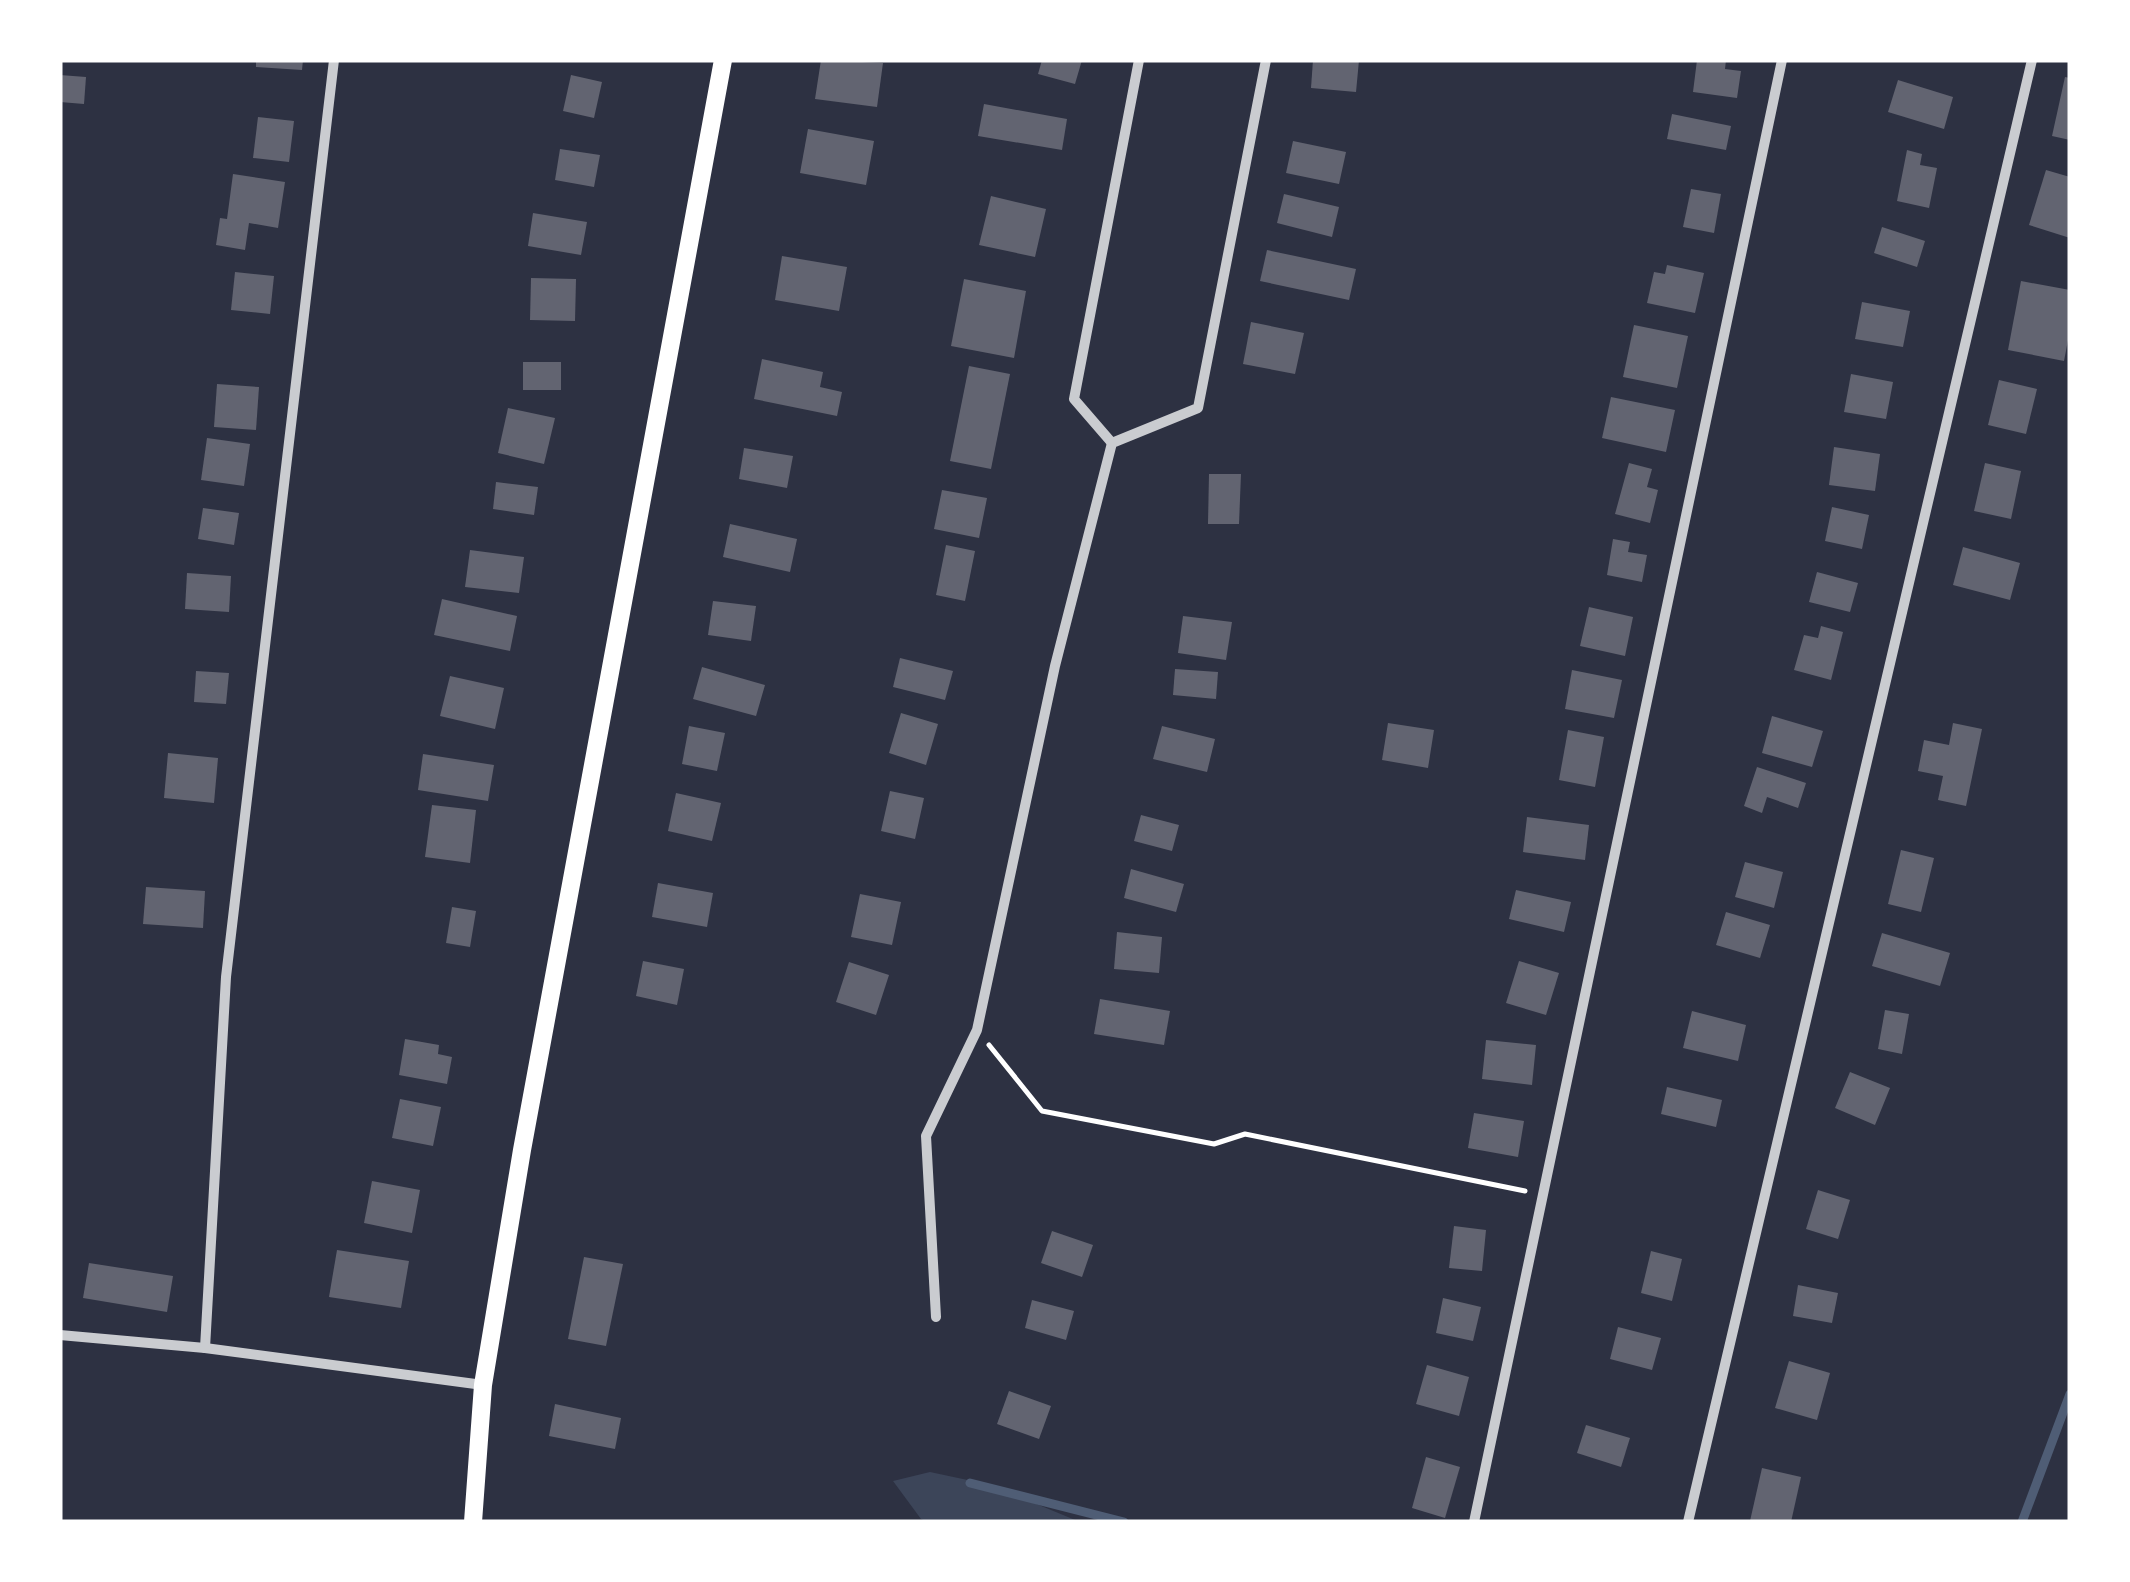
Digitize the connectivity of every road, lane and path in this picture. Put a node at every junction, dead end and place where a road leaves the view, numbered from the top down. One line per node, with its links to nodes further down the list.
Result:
1 (334, 60): 12 (street)
2 (723, 60): 13 (main road)
3 (1138, 60): 7 (street)
4 (1266, 60): 7 (street)
5 (1782, 60): 9 (street)
6 (2032, 60): 16 (street)
7 (1112, 443): 8 (street)
8 (977, 1030): 9 (path); 10 (street)
9 (1543, 1194): 15 (street)
10 (936, 1317)
11 (60, 1335): 12 (street)
12 (204, 1348): 13 (street)
13 (483, 1385): 14 (main road)
14 (473, 1522)
15 (1474, 1522)
16 (1688, 1522)

